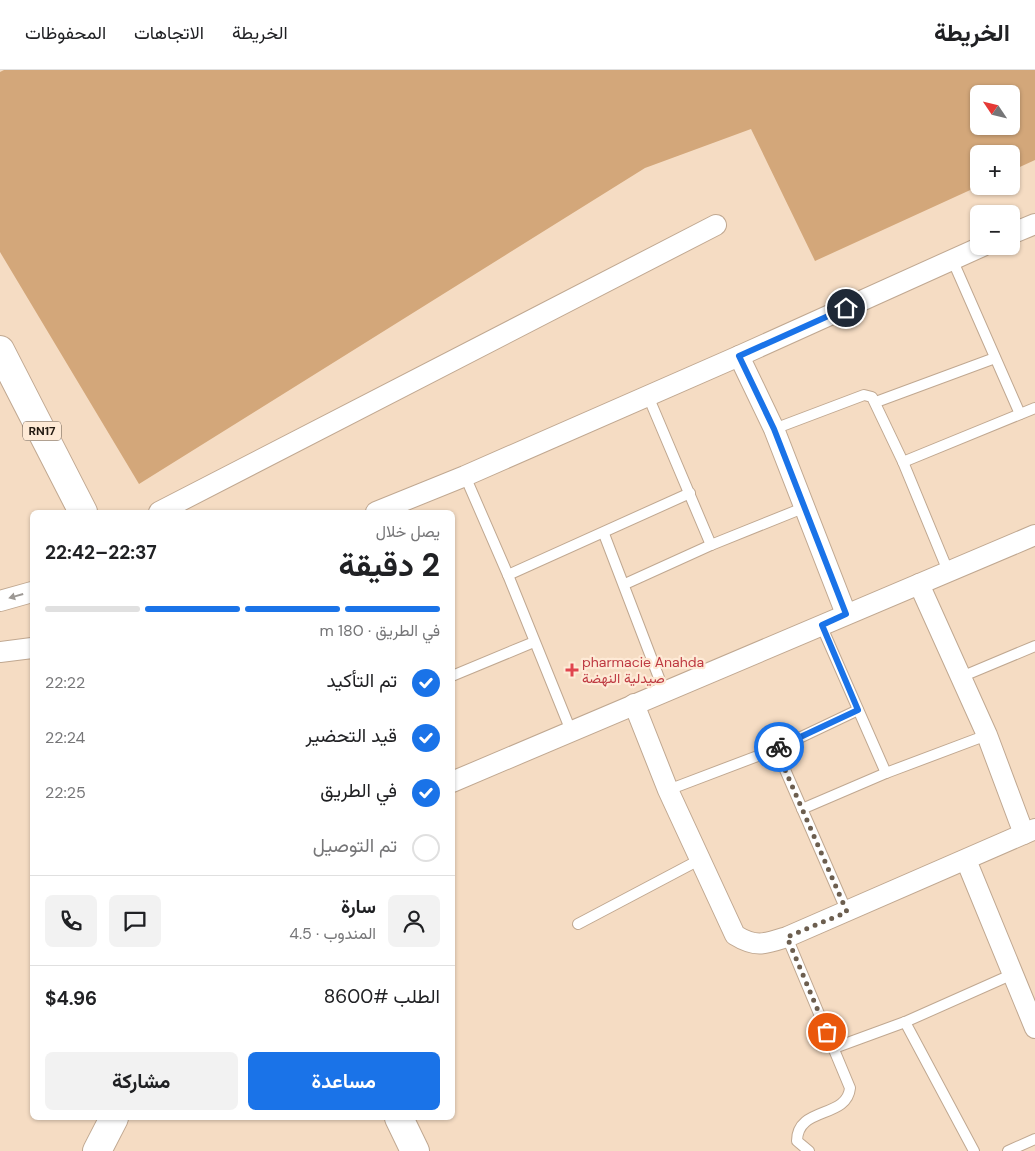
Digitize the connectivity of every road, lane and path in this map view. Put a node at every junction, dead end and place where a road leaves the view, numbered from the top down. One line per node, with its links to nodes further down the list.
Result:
1 (1035, 224): 3 (street)
2 (716, 225): 19 (street)
3 (1020, 230)
4 (970, 251): 5 (street)
5 (952, 259): 7 (street); 8 (lane)
6 (0, 350): 18 (main road, RN17)
7 (739, 356): 9 (street); 13 (street)
8 (995, 358): 10 (lane); 12 (lane)
9 (648, 396): 15 (street); 16 (lane)
10 (876, 402): 13 (lane); 14 (lane)
11 (1035, 408): 12 (lane)
12 (1020, 414): 14 (lane)
13 (774, 429): 17 (street)
14 (903, 462): 24 (lane)
15 (465, 476): 20 (street); 25 (lane)
16 (690, 493): 21 (lane); 23 (lane)
17 (803, 508): 23 (lane); 30 (street)
18 (82, 510)
19 (163, 510)
20 (381, 510)
21 (604, 534): 25 (lane); 26 (lane)
22 (1035, 535): 24 (street)
23 (711, 545): 26 (lane)
24 (948, 571): 27 (street)
25 (508, 575): 32 (lane)
26 (625, 584): 38 (lane)
27 (919, 584): 30 (street); 37 (street)
28 (30, 593): 29 (street, one-way to 29)
29 (0, 601)
30 (846, 614): 31 (street)
31 (822, 625): 38 (street); 40 (lane)
32 (534, 642): 36 (lane); 41 (lane)
33 (1035, 646): 37 (lane)
34 (30, 648): 35 (street)
35 (0, 652)
36 (455, 675)
37 (961, 677): 42 (street)
38 (664, 691): 39 (street)
39 (634, 704): 41 (street); 46 (street)
40 (858, 710): 43 (lane); 44 (lane)
41 (571, 731): 45 (street)
42 (987, 735): 44 (lane); 48 (street)
43 (776, 749): 46 (lane); 47 (lane)
44 (886, 773): 47 (lane)
45 (455, 781)
46 (668, 790): 49 (street)
47 (802, 808): 51 (lane)
48 (1030, 832): 50 (street)
49 (701, 859): 52 (lane); 53 (street)
50 (966, 860): 51 (street); 54 (street)
51 (847, 912): 53 (street)
52 (578, 924)
53 (787, 937): 57 (lane)
54 (1013, 974): 55 (lane); 56 (street)
55 (905, 1022): 57 (lane); 64 (lane)
56 (1035, 1028)
57 (834, 1048): 63 (lane)
58 (113, 1120): 61 (main road)
59 (400, 1120): 62 (main road)
60 (1035, 1139): 65 (lane)
61 (97, 1151)
62 (415, 1151)
63 (809, 1151)
64 (974, 1151)
65 (1008, 1151)

